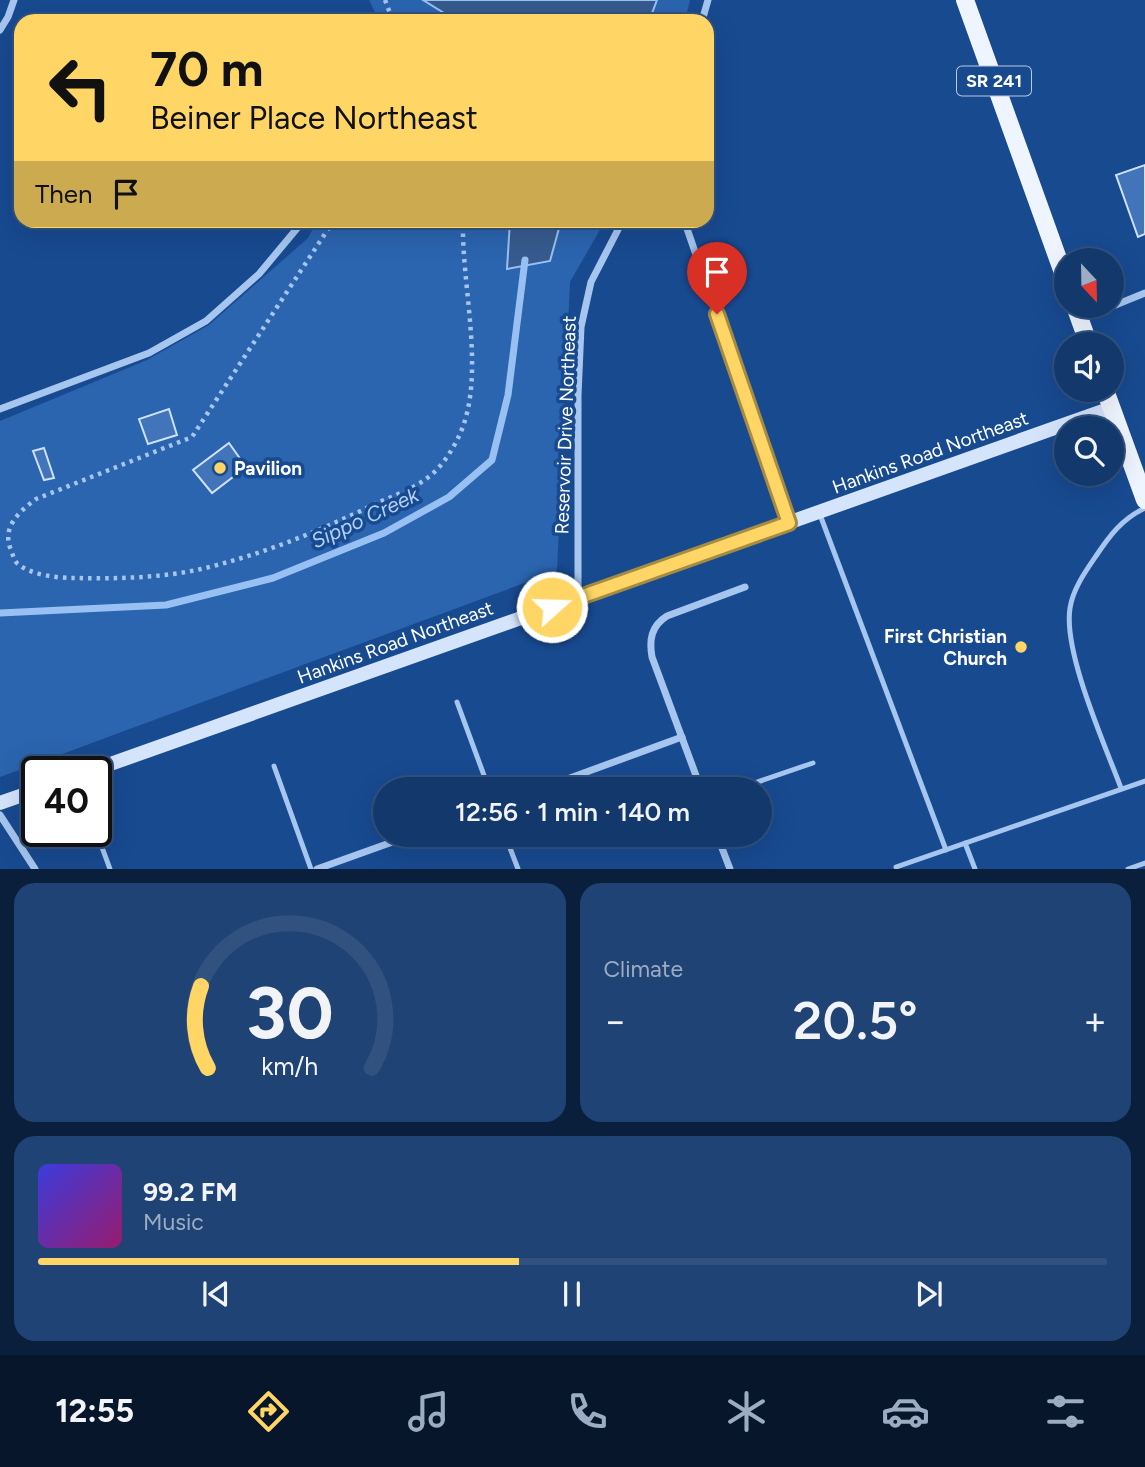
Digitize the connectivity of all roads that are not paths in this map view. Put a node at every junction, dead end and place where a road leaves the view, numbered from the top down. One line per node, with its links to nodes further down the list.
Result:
1 (14, 0): 3 (street)
2 (965, 0): 7 (main road, SR 241)
3 (0, 30)
4 (297, 228): 12 (street)
5 (619, 228): 18 (street, Reservoir Drive Northeast)
6 (687, 228): 16 (street)
7 (1054, 248)
8 (1145, 293): 9 (street)
9 (1124, 299)
10 (1109, 402): 11 (main road)
11 (1111, 408): 13 (main road); 15 (street, Hankins Road Northeast)
12 (0, 409)
13 (1145, 500)
14 (1145, 508): 29 (lane)
15 (819, 512): 16 (street, Hankins Road Northeast); 38 (lane)
16 (789, 523): 18 (street, Hankins Road Northeast)
17 (745, 587): 20 (street)
18 (578, 598): 21 (street, Hankins Road Northeast)
19 (457, 702): 24 (lane)
20 (682, 737): 25 (street); 26 (street)
21 (112, 763)
22 (813, 763): 27 (lane)
23 (274, 766): 43 (lane)
24 (485, 777)
25 (573, 777)
26 (697, 777)
27 (772, 777)
28 (1145, 781): 29 (lane)
29 (1121, 788): 33 (lane)
30 (21, 796): 31 (street)
31 (0, 803)
32 (0, 815): 41 (street)
33 (965, 843): 38 (lane); 47 (lane)
34 (102, 847): 42 (lane)
35 (378, 847): 44 (street)
36 (510, 847): 45 (lane)
37 (722, 847): 46 (street)
38 (946, 849): 40 (lane)
39 (1145, 863): 48 (lane)
40 (896, 867)
41 (35, 869)
42 (110, 869)
43 (311, 869)
44 (317, 869)
45 (518, 869)
46 (730, 869)
47 (975, 869)
48 (1128, 869)

